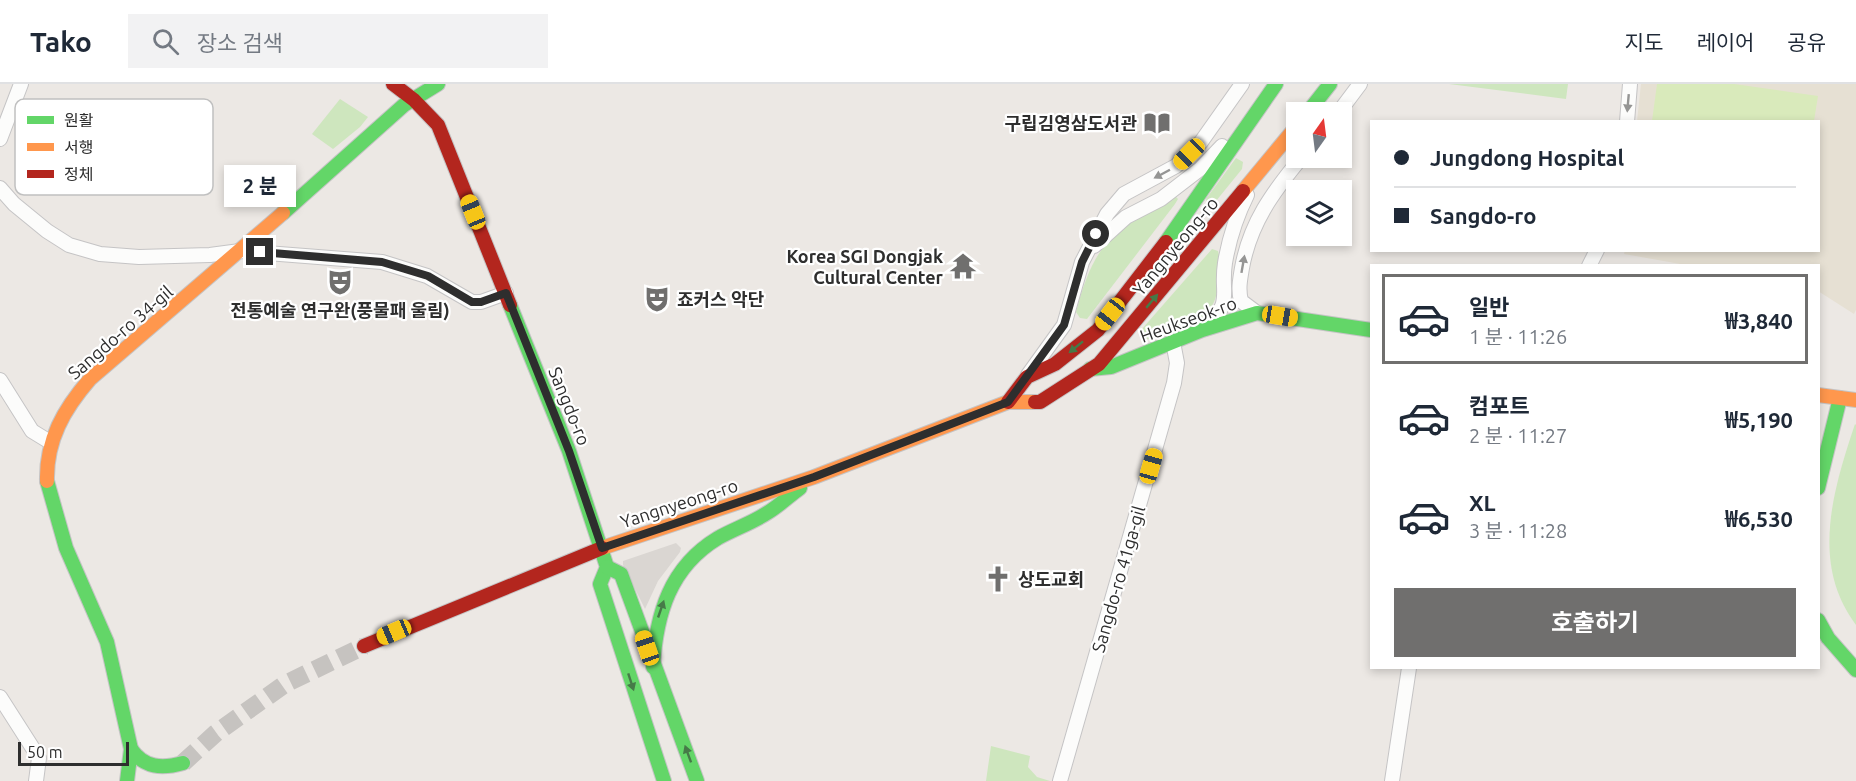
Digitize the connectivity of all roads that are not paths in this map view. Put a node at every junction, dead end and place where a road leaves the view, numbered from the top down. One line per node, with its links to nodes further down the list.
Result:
1 (21, 84): 9 (street)
2 (393, 84): 11 (main road, Sangdo-ro)
3 (438, 84): 11 (main road, Sangdo-ro 34-gil)
4 (1242, 84): 22 (street, one-way to 22)
5 (1276, 84): 12 (main road, Yangnyeong-ro)
6 (1330, 84): 13 (main road)
7 (1360, 84): 14 (street)
8 (1630, 84): 15 (street, one-way to 15)
9 (15, 99)
10 (15, 100): 16 (street)
11 (414, 100): 21 (main road, Sangdo-ro 34-gil); 23 (main road, Sangdo-ro)
12 (1262, 102): 22 (street); 30 (main road, Yangnyeong-ro, one-way to 30)
13 (1316, 102)
14 (1346, 102)
15 (1627, 120)
16 (0, 139)
17 (1286, 140): 19 (main road, Yangnyeong-ro)
18 (1293, 168): 24 (street, one-way to 18)
19 (1256, 178): 24 (street); 29 (main road, Yangnyeong-ro, one-way to 19)
20 (0, 188): 21 (street)
21 (240, 251): 23 (street); 36 (main road, Sangdo-ro 34-gil)
22 (1083, 258): 30 (street)
23 (506, 293): 39 (main road, Sangdo-ro)
24 (1234, 294): 25 (street); 26 (street)
25 (1257, 313): 26 (main road, Heukseok-ro); 27 (main road, Heukseok-ro)
26 (1202, 330): 28 (main road, Heukseok-ro)
27 (1370, 330)
28 (1173, 342): 29 (main road, Heukseok-ro); 53 (street, Sangdo-ro 41ga-gil)
29 (1090, 369): 35 (main road, Yangnyeong-ro)
30 (1027, 377): 35 (main road, Yangnyeong-ro)
31 (0, 380): 36 (street)
32 (1820, 395): 33 (main road)
33 (1840, 399): 34 (main road); 38 (main road)
34 (1856, 400)
35 (1008, 402): 37 (main road, Yangnyeong-ro)
36 (50, 442): 47 (main road, Sangdo-ro 34-gil)
37 (814, 477): 39 (main road, Yangnyeong-ro); 43 (main road, one-way to 37)
38 (1820, 480)
39 (602, 548): 40 (main road, Sangdo-ro); 42 (main road, Yangnyeong-ro)
40 (607, 567): 43 (main road, Sangdo-ro); 51 (main road, Sangdo-ro, one-way to 51)
41 (1820, 624): 45 (main road)
42 (364, 646)
43 (653, 666): 52 (main road, Sangdo-ro, one-way to 43)
44 (1409, 669): 54 (street)
45 (1856, 670)
46 (0, 697): 48 (street)
47 (131, 749): 49 (main road, Sangdo-ro 34-gil); 50 (main road)
48 (36, 781)
49 (127, 781)
50 (166, 781)
51 (663, 781)
52 (697, 781)
53 (1060, 781)
54 (1392, 781)

